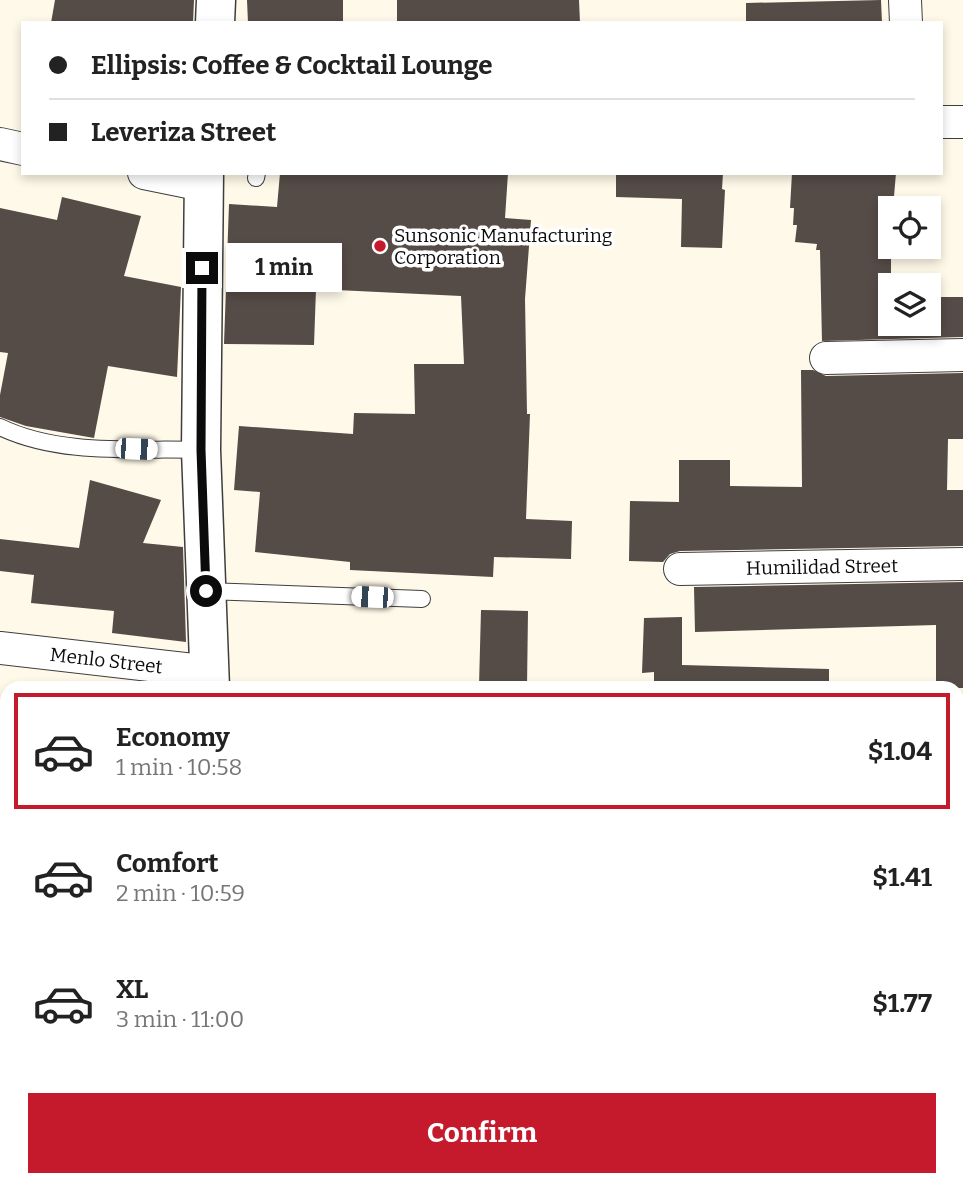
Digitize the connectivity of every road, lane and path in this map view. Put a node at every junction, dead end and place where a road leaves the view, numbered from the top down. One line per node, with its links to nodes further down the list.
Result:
1 (216, 0): 3 (street)
2 (905, 0): 4 (street)
3 (215, 21)
4 (906, 21)
5 (943, 122): 6 (street)
6 (963, 122)
7 (0, 144): 8 (street)
8 (21, 149)
9 (164, 175): 10 (street)
10 (204, 179): 14 (street)
11 (963, 355): 12 (street)
12 (826, 359)
13 (0, 427): 14 (lane)
14 (201, 450): 17 (street)
15 (963, 564): 16 (street, Humilidad Street)
16 (680, 569)
17 (206, 591): 18 (lane); 20 (street)
18 (422, 599)
19 (0, 648): 20 (street, Menlo Street)
20 (211, 680)

